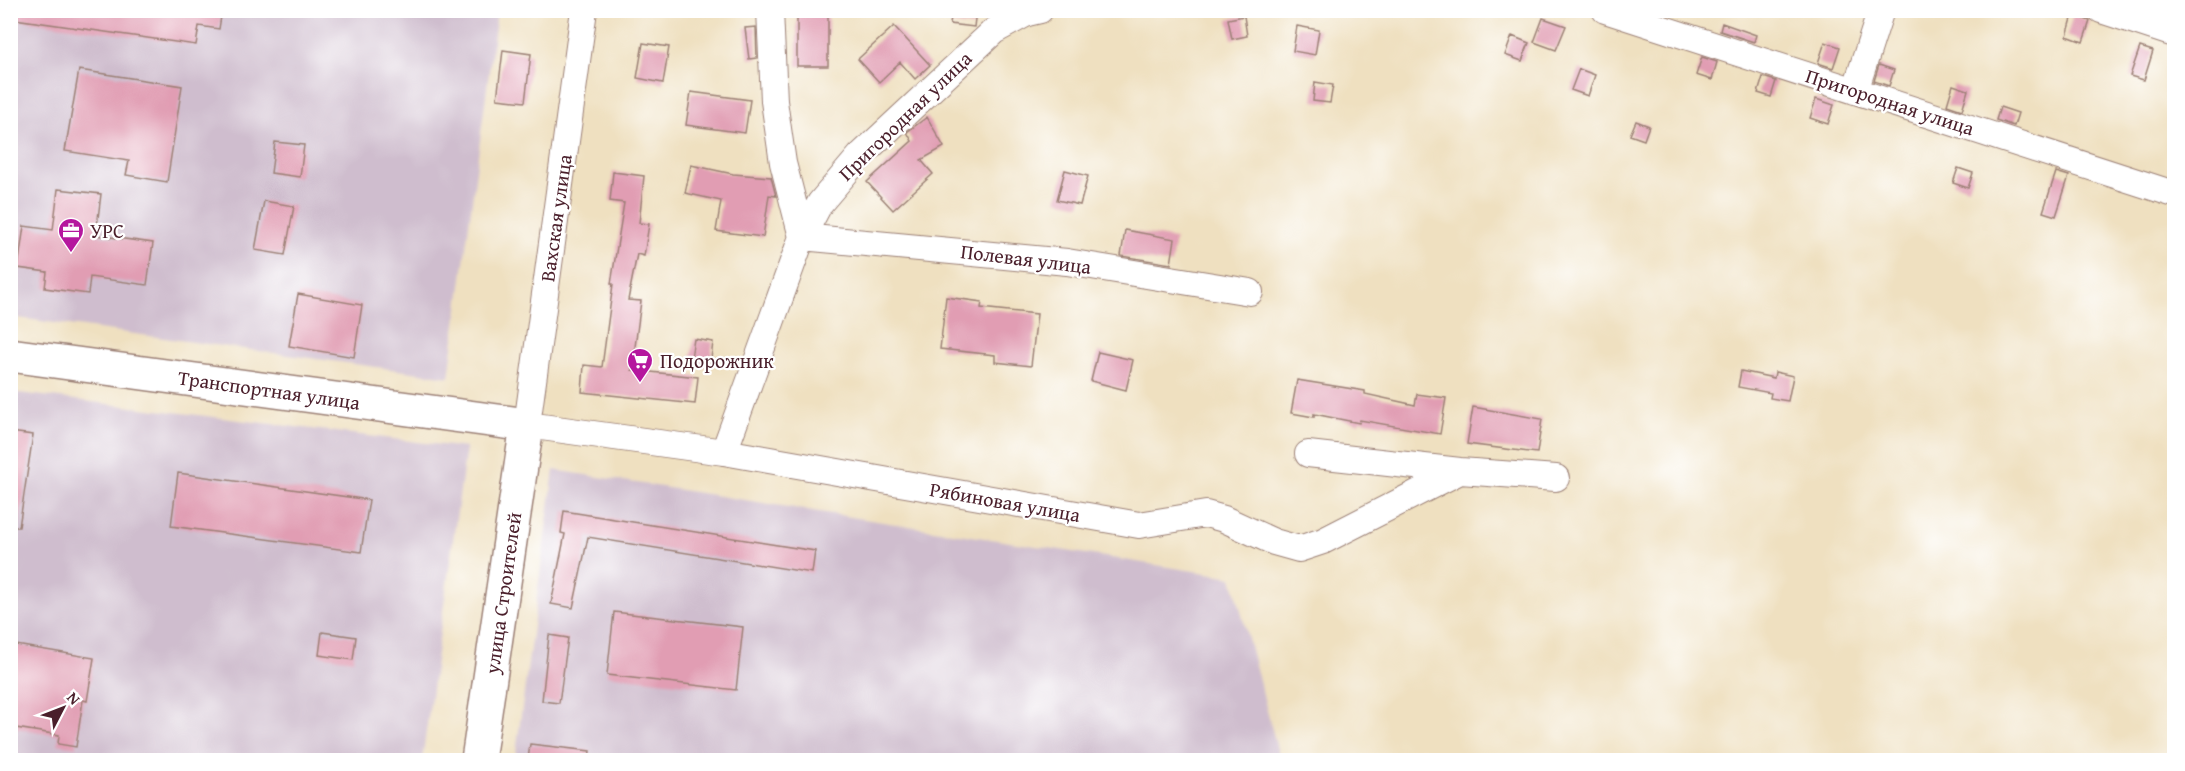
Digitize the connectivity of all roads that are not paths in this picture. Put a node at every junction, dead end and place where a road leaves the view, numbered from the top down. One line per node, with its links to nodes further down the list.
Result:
1 (584, 10): 13 (street, Вахская улица)
2 (770, 10): 10 (street)
3 (1040, 10): 10 (street, Пригородная улица)
4 (1605, 10): 8 (street, Пригородная улица)
5 (1881, 10): 8 (street)
6 (2101, 10): 7 (street)
7 (2175, 33)
8 (1855, 91): 9 (street, Пригородная улица)
9 (2175, 194)
10 (801, 237): 11 (street, Полевая улица); 14 (street, Пригородная улица)
11 (1250, 292)
12 (10, 355): 13 (main road, Транспортная улица)
13 (528, 425): 14 (street, Рябиновая улица); 18 (main road, улица Строителей)
14 (724, 452): 16 (street, Рябиновая улица)
15 (1308, 454): 16 (street)
16 (1460, 471): 17 (street)
17 (1556, 478)
18 (478, 760)

